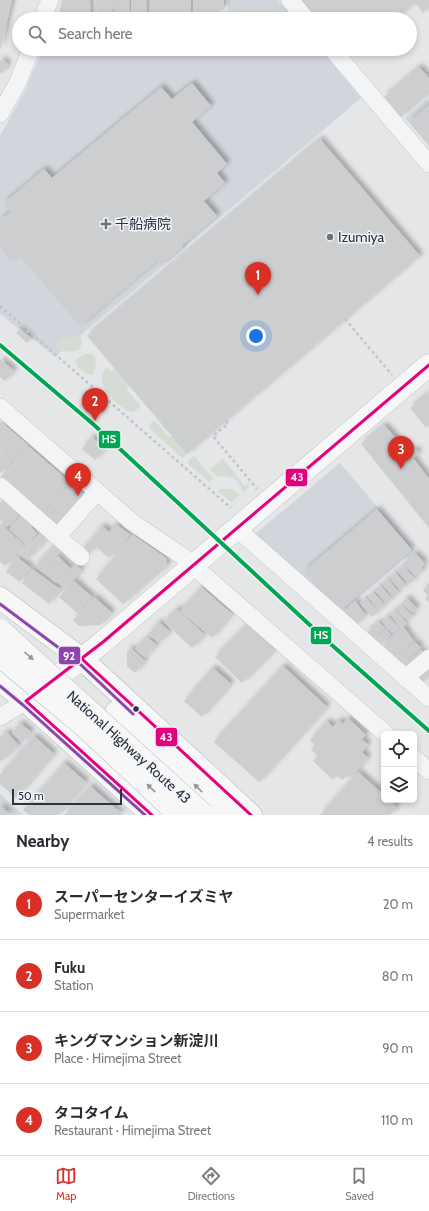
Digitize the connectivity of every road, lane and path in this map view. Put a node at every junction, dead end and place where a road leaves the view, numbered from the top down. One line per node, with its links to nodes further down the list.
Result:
1 (50, 0): 3 (street)
2 (290, 0): 4 (street)
3 (45, 12)
4 (300, 12)
5 (27, 56): 7 (street)
6 (338, 56): 8 (street)
7 (0, 114)
8 (429, 164)
9 (0, 306): 11 (path)
10 (345, 320): 14 (path)
11 (27, 330): 12 (path); 20 (path)
12 (28, 336)
13 (429, 365): 20 (main road)
14 (394, 376)
15 (0, 407): 19 (street)
16 (226, 421): 18 (path)
17 (0, 486): 21 (street)
18 (258, 491)
19 (96, 492): 21 (street); 23 (street)
20 (234, 518): 23 (main road); 29 (street)
21 (58, 536): 22 (street)
22 (81, 557)
23 (193, 565): 28 (main road); 34 (street)
24 (0, 598): 28 (main road)
25 (0, 630): 39 (main road, National Highway Route 43, one-way to 39, bridge)
26 (0, 656): 38 (main road, National Highway Route 43, one-way to 26, bridge)
27 (429, 658): 29 (street)
28 (76, 664): 32 (main road); 40 (main road, one-way to 28); 41 (main road)
29 (405, 678): 31 (street)
30 (0, 680): 32 (main road)
31 (429, 698)
32 (26, 701): 33 (street); 37 (main road)
33 (0, 717)
34 (383, 731)
35 (417, 761): 36 (street)
36 (429, 771)
37 (152, 815)
38 (179, 815)
39 (204, 815)
40 (226, 815)
41 (251, 815)

